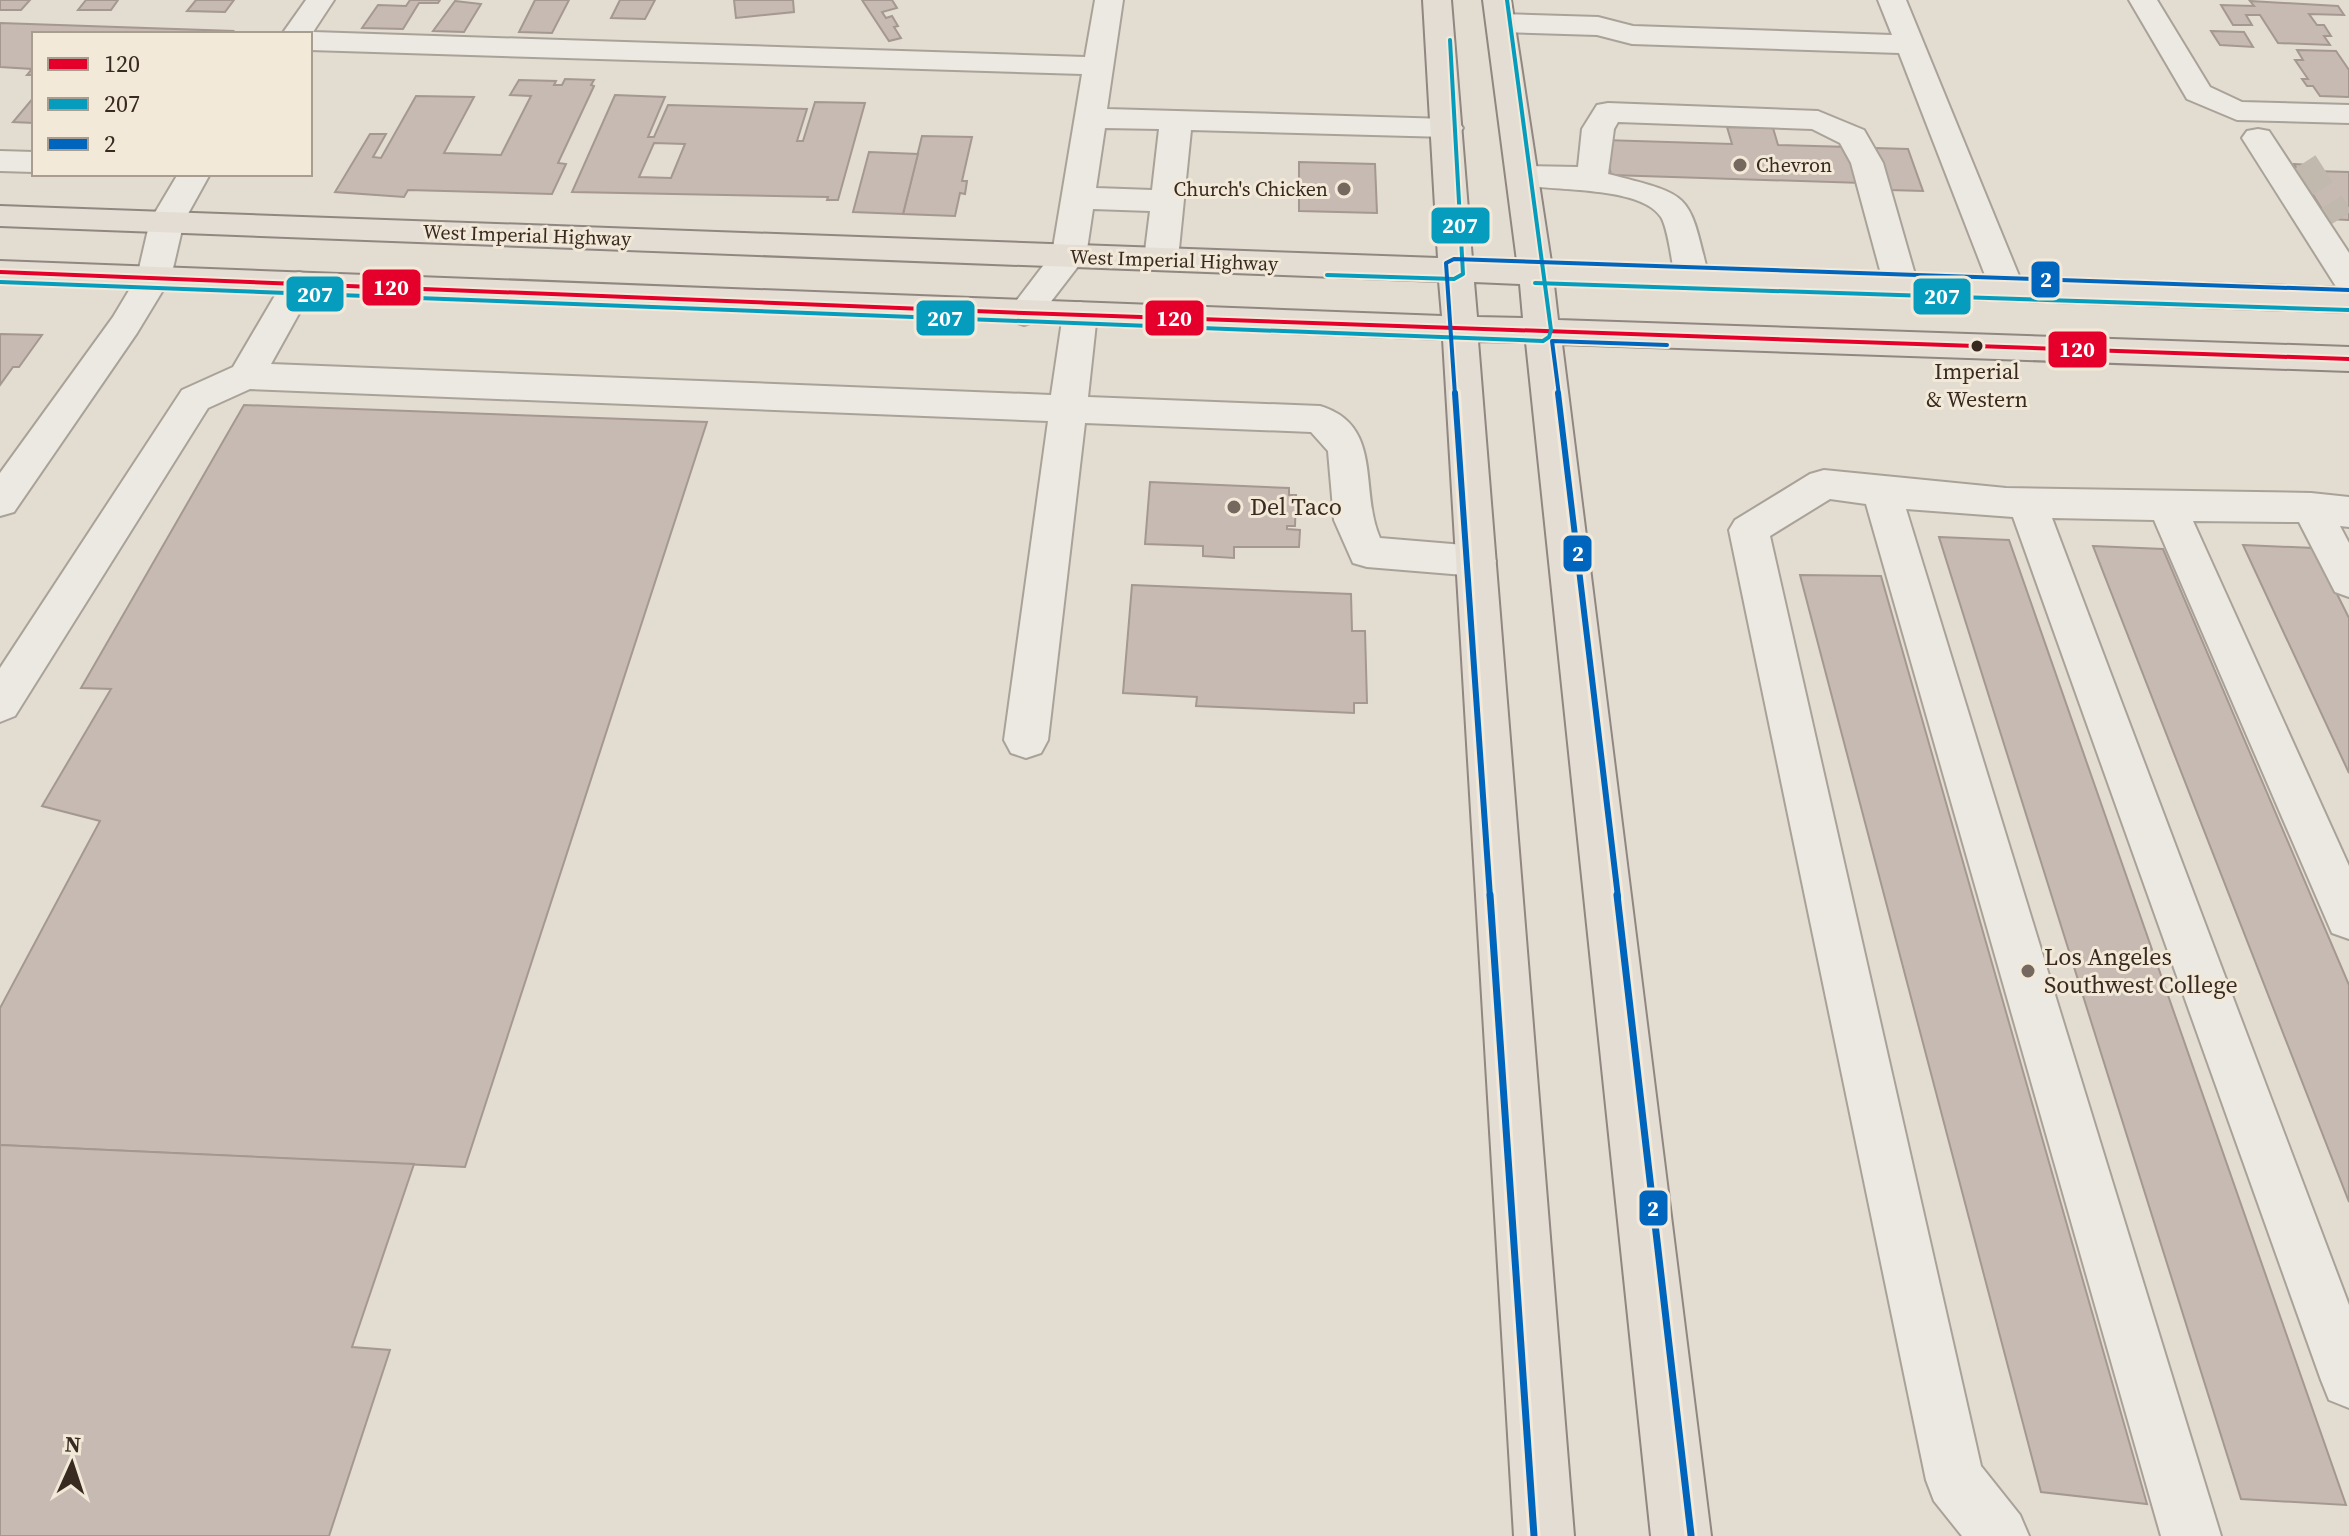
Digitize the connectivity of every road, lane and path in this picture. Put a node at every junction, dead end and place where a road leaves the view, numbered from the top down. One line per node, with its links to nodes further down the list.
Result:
1 (320, 0): 8 (street)
2 (1109, 0): 11 (street)
3 (1437, 0): 15 (main road)
4 (1892, 0): 10 (street)
5 (2143, 0): 12 (street)
6 (1499, 12): 7 (street); 20 (main road)
7 (1596, 13): 10 (street)
8 (298, 32)
9 (312, 41): 11 (street)
10 (1910, 45): 37 (street)
11 (1100, 66): 13 (street)
12 (2349, 114)
13 (1091, 118): 14 (street); 22 (street)
14 (1176, 121): 15 (street); 23 (street)
15 (1447, 128): 30 (main road)
16 (2349, 140): 29 (street)
17 (0, 161): 18 (street)
18 (32, 162)
19 (193, 176): 26 (street)
20 (1522, 176): 21 (street); 32 (main road)
21 (1584, 178): 34 (street); 36 (street)
22 (1078, 198): 23 (street); 27 (street)
23 (1168, 201): 28 (street)
24 (0, 216): 26 (main road, West Imperial Highway)
25 (2338, 220): 29 (street)
26 (167, 221): 27 (main road, West Imperial Highway); 33 (street)
27 (1069, 256): 28 (main road, West Imperial Highway); 39 (street)
28 (1161, 259): 30 (main road, West Imperial Highway)
29 (2341, 268)
30 (1454, 269): 32 (main road, West Imperial Highway); 41 (main road)
31 (0, 272): 33 (main road)
32 (1535, 273): 34 (main road, West Imperial Highway); 42 (main road)
33 (154, 277): 35 (main road); 47 (street)
34 (1692, 278): 36 (main road, West Imperial Highway)
35 (299, 283): 39 (main road); 44 (street)
36 (1901, 285): 37 (main road, West Imperial Highway)
37 (2007, 288): 38 (main road, West Imperial Highway)
38 (2349, 300)
39 (1024, 313): 40 (main road)
40 (1080, 314): 41 (main road); 45 (street)
41 (1459, 328): 42 (main road); 51 (main road)
42 (1541, 331): 43 (main road); 58 (main road)
43 (2349, 359)
44 (246, 376): 45 (street); 53 (street)
45 (1068, 410): 51 (street); 54 (street)
46 (1882, 494): 48 (street); 59 (street); 60 (street)
47 (0, 502)
48 (2027, 502): 49 (street); 56 (street)
49 (2167, 505): 50 (street); 55 (street)
50 (2330, 510): 52 (street)
51 (1476, 561): 57 (main road)
52 (2349, 581)
53 (0, 704)
54 (1026, 740)
55 (2349, 918)
56 (2349, 1380)
57 (1544, 1536)
58 (1681, 1536)
59 (1999, 1536)
60 (2191, 1536)

